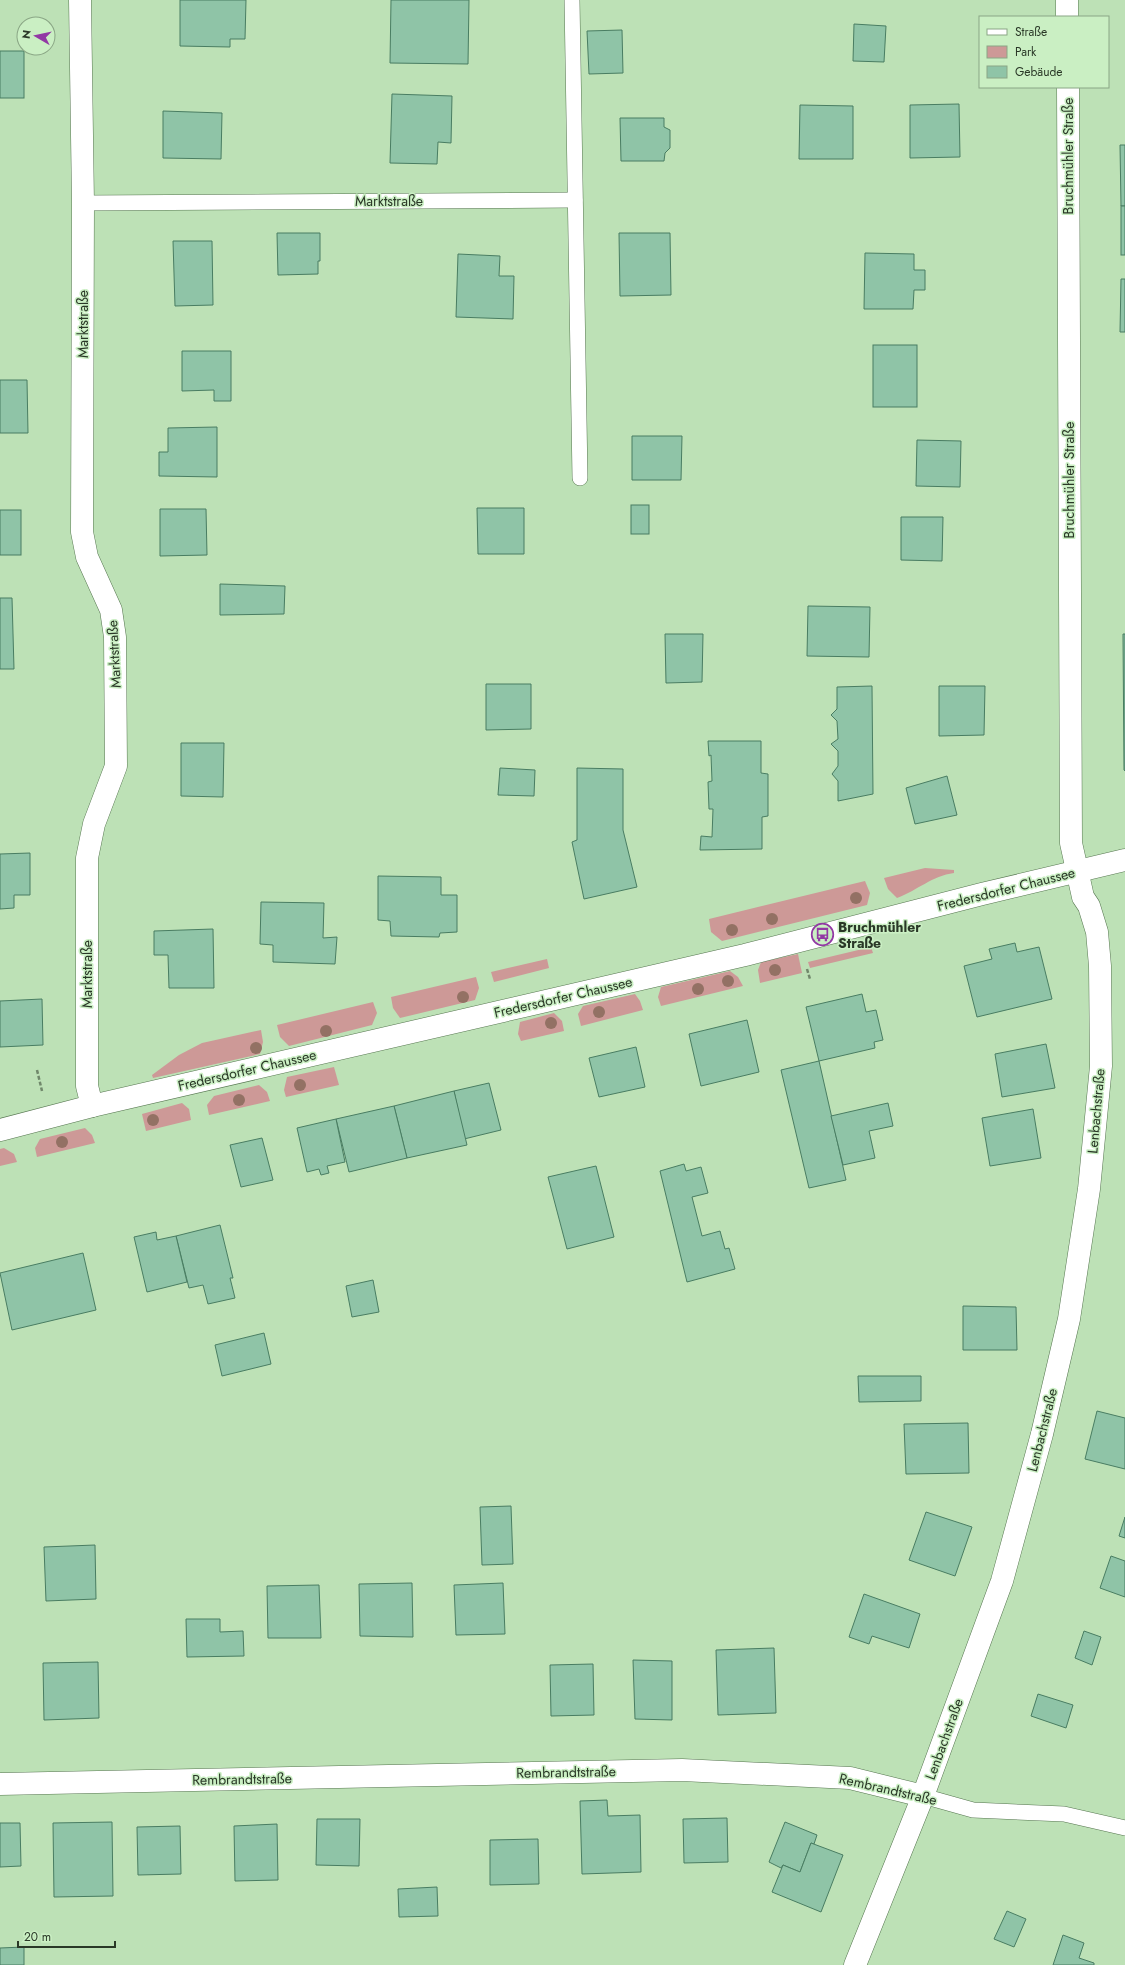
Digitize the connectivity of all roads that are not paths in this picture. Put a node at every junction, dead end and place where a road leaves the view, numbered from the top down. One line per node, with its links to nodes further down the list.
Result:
1 (80, 0): 7 (street, Marktstraße)
2 (572, 0): 6 (lane)
3 (1067, 0): 4 (street)
4 (1067, 16)
5 (1068, 88): 10 (street, Bruchmühler Straße)
6 (575, 200): 7 (lane, Marktstraße); 8 (lane)
7 (83, 203): 11 (street, Marktstraße)
8 (580, 478)
9 (1125, 860): 10 (street, Fredersdorfer Chaussee)
10 (1077, 872): 11 (street, Fredersdorfer Chaussee); 14 (street, Lenbachstraße)
11 (92, 1106): 12 (street, Fredersdorfer Chaussee)
12 (0, 1130)
13 (0, 1784): 14 (street, Rembrandtstraße)
14 (923, 1796): 15 (lane, Rembrandtstraße); 16 (street, Lenbachstraße)
15 (1125, 1828)
16 (855, 1965)

